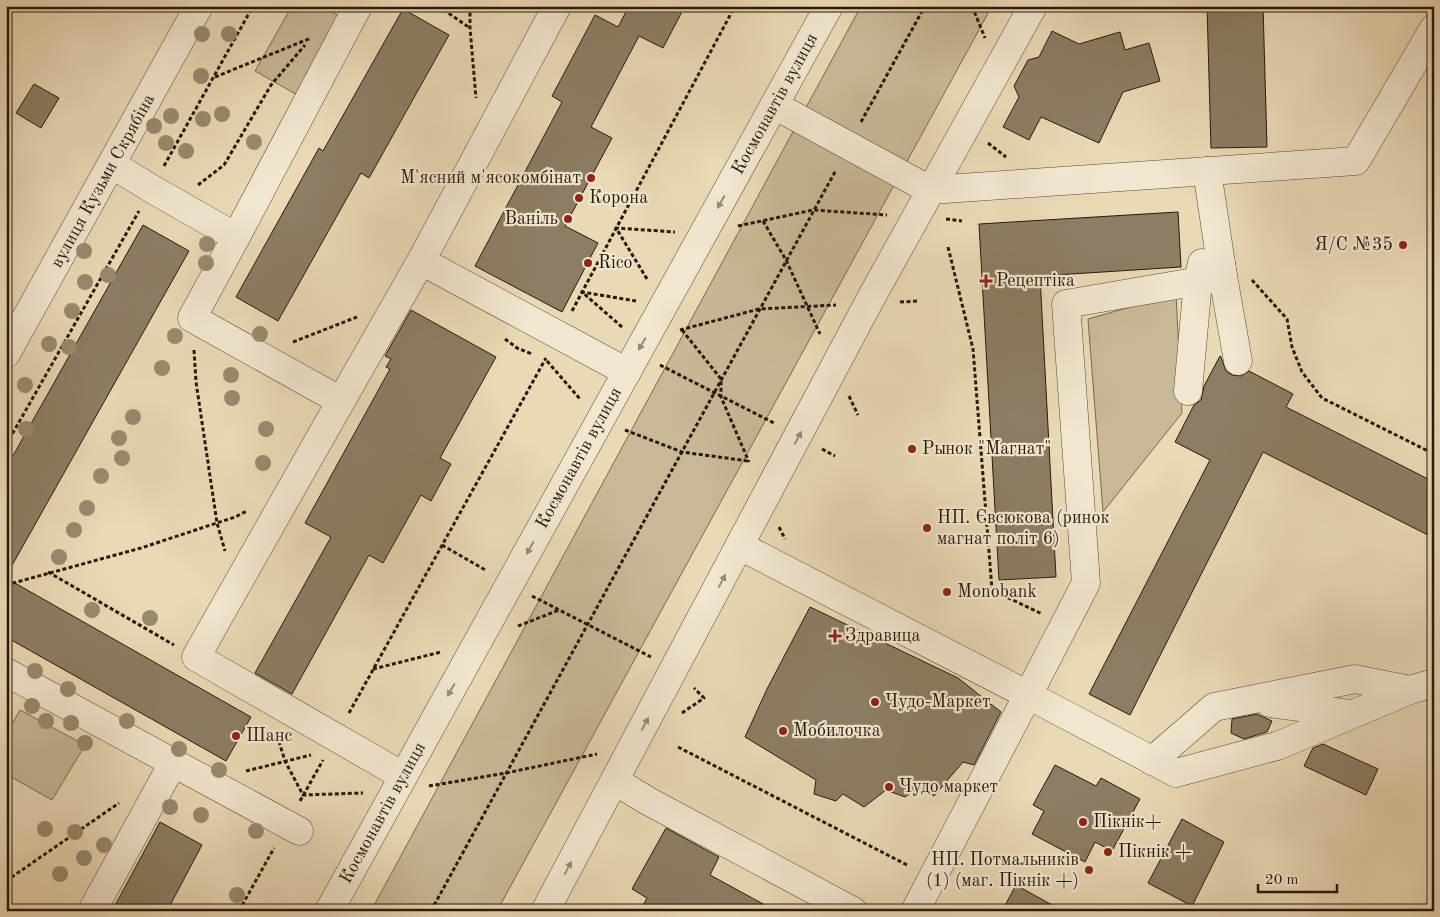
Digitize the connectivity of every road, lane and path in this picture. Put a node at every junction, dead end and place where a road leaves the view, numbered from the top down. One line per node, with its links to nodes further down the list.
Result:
1 (199, 6): 18 (street, вулиця Кузьми Скрябіна)
2 (253, 6): 14 (path)
3 (438, 6): 11 (path)
4 (470, 6): 11 (path)
5 (557, 6): 32 (street)
6 (735, 6): 27 (path)
7 (830, 6): 16 (street, Космонавтів вулиця)
8 (924, 6): 17 (path)
9 (1032, 6): 21 (street)
10 (354, 14): 13 (path); 29 (street)
11 (470, 28): 15 (path)
12 (1434, 28): 19 (street)
13 (311, 38): 14 (path); 22 (path)
14 (214, 77): 20 (path)
15 (476, 103)
16 (774, 105): 17 (street); 28 (street, Космонавтів вулиця, one-way to 28)
17 (849, 146): 21 (street); 23 (path)
18 (112, 165): 20 (street); 43 (street, вулиця Кузьми Скрябіна)
19 (1207, 171): 21 (street); 33 (street)
20 (152, 189): 22 (street); 56 (path)
21 (930, 190): 24 (street)
22 (176, 203): 29 (street)
23 (813, 210): 24 (path); 25 (path); 31 (path)
24 (916, 217): 26 (path); 36 (street)
25 (763, 221): 28 (path); 31 (path)
26 (962, 221)
27 (616, 228): 28 (path); 34 (path); 37 (path)
28 (704, 233): 37 (street, Космонавтів вулиця)
29 (236, 237): 40 (street)
30 (948, 247): 70 (path)
31 (786, 260): 38 (path); 39 (path)
32 (421, 261): 42 (street); 52 (street)
33 (1214, 272): 46 (street); 49 (street); 58 (path); 70 (street)
34 (582, 292): 37 (path); 42 (path); 44 (path)
35 (919, 301): 36 (path)
36 (868, 304): 38 (path); 47 (street)
37 (663, 306): 41 (path); 44 (street, Космонавтів вулиця, one-way to 44)
38 (807, 306): 39 (path); 47 (path)
39 (759, 309): 41 (path); 48 (path)
40 (192, 318): 52 (street); 62 (path)
41 (682, 330): 44 (path); 48 (path)
42 (559, 335): 44 (street); 45 (path)
43 (6, 354)
44 (635, 357): 50 (path); 54 (street, Космонавтів вулиця)
45 (545, 359): 54 (path); 63 (path)
46 (1238, 361)
47 (835, 367): 53 (path); 55 (street)
48 (721, 379): 50 (path); 51 (path)
49 (1188, 391)
50 (714, 393): 51 (path); 57 (path)
51 (721, 397): 55 (path); 59 (path)
52 (341, 401): 71 (street)
53 (858, 415)
54 (600, 421): 57 (path); 67 (street, Космонавтів вулиця, one-way to 67)
55 (799, 436): 60 (street, one-way to 55)
56 (6, 445)
57 (682, 452): 59 (path); 69 (path)
58 (1434, 454)
59 (748, 461): 60 (path)
60 (765, 500): 64 (street)
61 (252, 508): 62 (path)
62 (217, 523): 65 (path); 66 (path)
63 (442, 545): 67 (path); 79 (path)
64 (740, 546): 72 (street, one-way to 64); 75 (street)
65 (225, 557)
66 (48, 572): 68 (path); 71 (path)
67 (510, 584): 69 (path); 86 (street, Космонавтів вулиця, one-way to 86)
68 (6, 585)
69 (587, 624): 72 (path); 84 (path)
70 (1065, 625): 75 (street)
71 (196, 658): 76 (street)
72 (675, 670): 80 (street, one-way to 72)
73 (6, 672): 83 (street)
74 (1422, 686): 77 (street); 78 (street)
75 (1028, 695): 82 (street); 89 (street)
76 (267, 698): 79 (street); 87 (path)
77 (1248, 700): 78 (street); 82 (street)
78 (1353, 714): 82 (street)
79 (336, 738): 86 (street); 87 (path)
80 (633, 746): 84 (path); 85 (street)
81 (678, 746): 89 (path)
82 (1152, 761)
83 (173, 763): 88 (street); 90 (street)
84 (506, 773): 86 (path); 93 (path)
85 (615, 781): 94 (street, one-way to 85); 95 (street)
86 (399, 784): 87 (path); 92 (street, Космонавтів вулиця)
87 (303, 796): 88 (path)
88 (293, 828): 91 (path)
89 (932, 878): 96 (street)
90 (92, 911)
91 (240, 911)
92 (329, 911)
93 (431, 911)
94 (546, 911)
95 (853, 911)
96 (915, 911)

